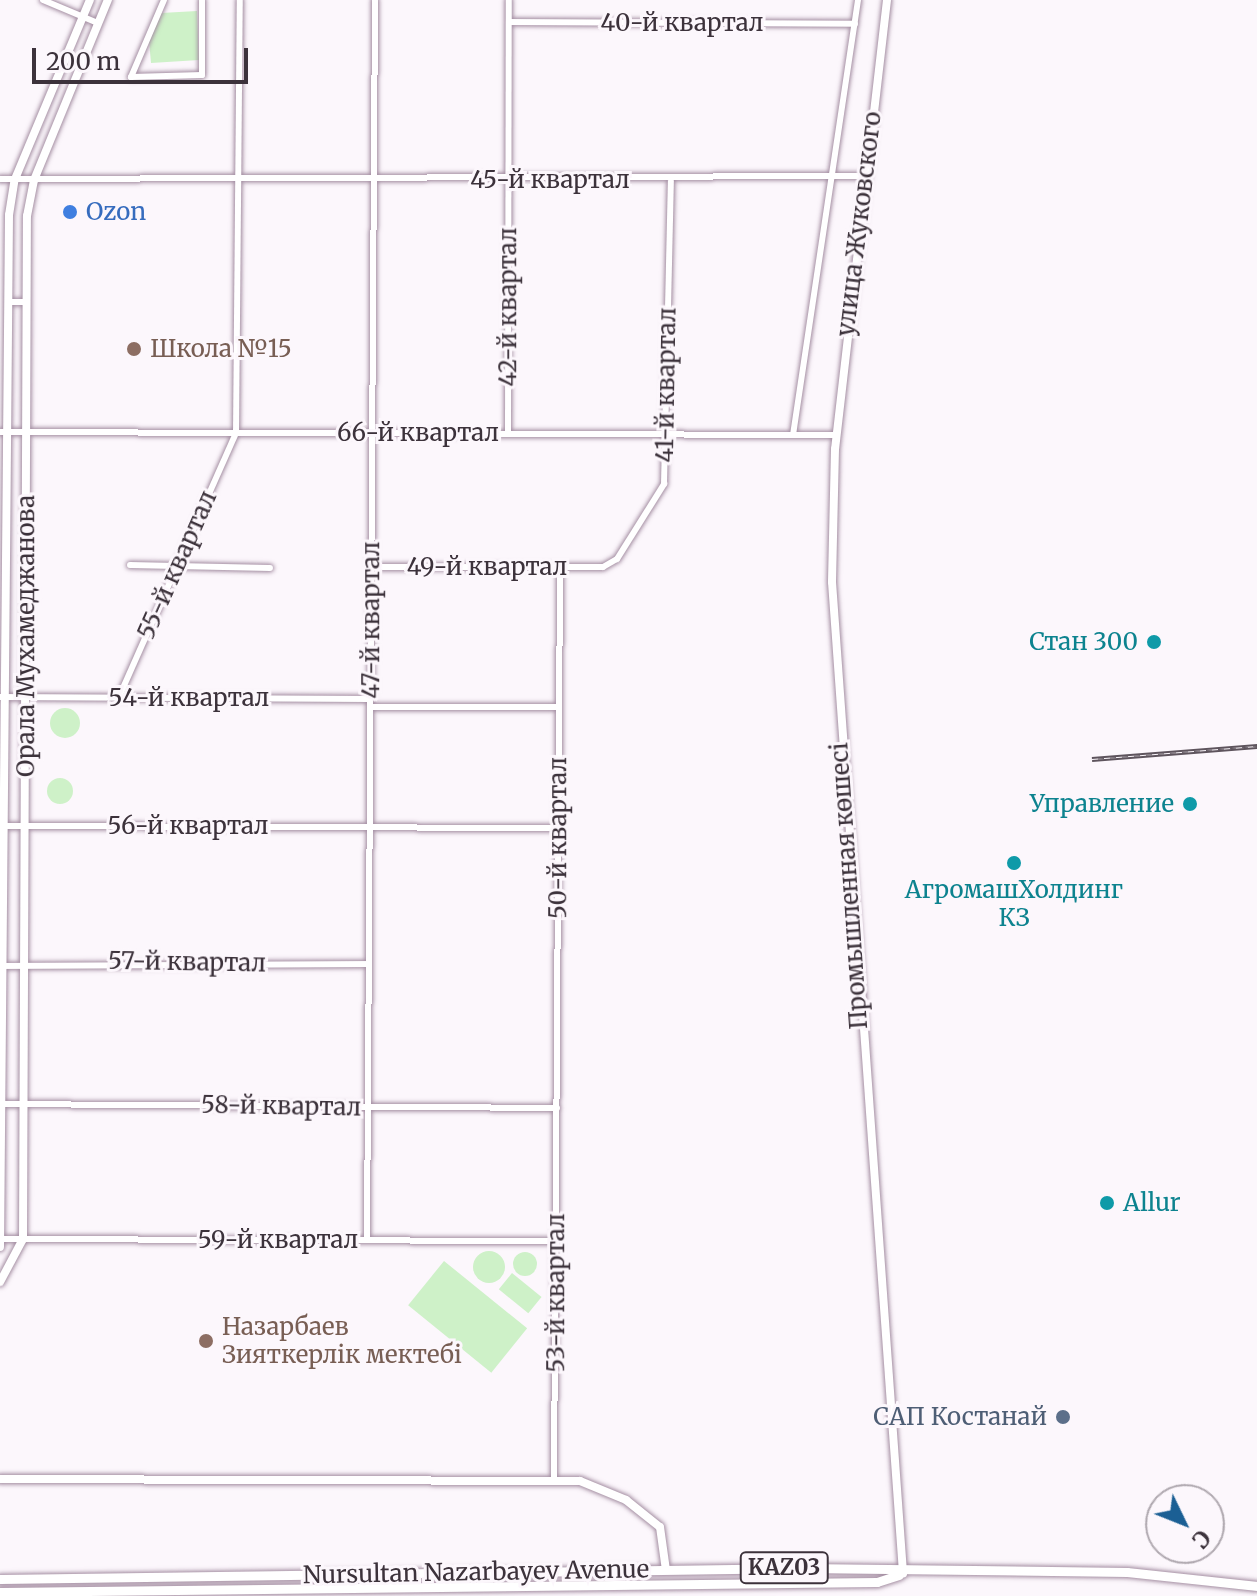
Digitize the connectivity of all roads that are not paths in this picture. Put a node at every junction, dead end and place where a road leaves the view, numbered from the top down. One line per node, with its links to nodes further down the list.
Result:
1 (43, 0): 11 (street)
2 (90, 0): 11 (street, Орала Мухамеджанова)
3 (108, 0): 13 (street, Орала Мухамеджанова)
4 (164, 0): 5 (street)
5 (202, 0)
6 (240, 0): 20 (street)
7 (375, 0): 21 (street, 47-й квартал)
8 (509, 0): 12 (street, 42-й квартал)
9 (858, 0): 14 (street)
10 (887, 0): 15 (street, улица Жуковского)
11 (82, 18): 13 (street); 18 (street, Орала Мухамеджанова)
12 (509, 22): 14 (street, 40-й квартал); 22 (street, 42-й квартал)
13 (98, 23): 19 (street, Орала Мухамеджанова)
14 (855, 24): 16 (street)
15 (861, 176): 16 (street, 45-й квартал); 33 (street, улица Жуковского)
16 (830, 177): 23 (street, 45-й квартал); 32 (street)
17 (0, 179): 18 (street, 45-й квартал)
18 (15, 179): 19 (street, 45-й квартал); 24 (street, Орала Мухамеджанова)
19 (34, 180): 20 (street, 45-й квартал); 25 (street, Орала Мухамеджанова)
20 (239, 180): 21 (street, 45-й квартал); 28 (street)
21 (374, 180): 22 (street, 45-й квартал); 29 (street, 47-й квартал)
22 (509, 181): 23 (street, 45-й квартал); 30 (street, 42-й квартал)
23 (671, 181): 31 (street, 41-й квартал)
24 (9, 302): 25 (street); 26 (street, Орала Мухамеджанова)
25 (27, 302): 27 (street, Орала Мухамеджанова)
26 (4, 432): 27 (street, 66-й квартал); 41 (street, Орала Мухамеджанова)
27 (27, 432): 28 (street, 66-й квартал); 42 (street, Орала Мухамеджанова)
28 (236, 433): 29 (street, 66-й квартал); 36 (street, 55-й квартал)
29 (372, 433): 30 (street, 66-й квартал); 37 (street, 47-й квартал)
30 (508, 434): 31 (street, 66-й квартал)
31 (665, 434): 32 (street, 66-й квартал); 38 (street, 41-й квартал)
32 (793, 435): 33 (street, 66-й квартал)
33 (836, 435): 34 (street, улица Жуковского)
34 (835, 449): 65 (street, Промышленная көшесі)
35 (130, 565): 36 (street)
36 (177, 566): 39 (street); 43 (street, 55-й квартал)
37 (371, 567): 40 (street, 49-й квартал); 44 (street, 47-й квартал)
38 (603, 567): 40 (street, 49-й квартал)
39 (270, 568)
40 (560, 568): 45 (street, 50-й квартал)
41 (4, 697): 42 (street, 54-й квартал); 46 (street, Орала Мухамеджанова)
42 (26, 697): 43 (street, 54-й квартал); 47 (street, Орала Мухамеджанова)
43 (119, 697): 44 (street, 54-й квартал)
44 (370, 703): 45 (street, 54-й квартал); 48 (street, 47-й квартал)
45 (559, 707): 49 (street, 50-й квартал)
46 (7, 826): 47 (street, 56-й квартал); 52 (street, Орала Мухамеджанова)
47 (25, 826): 48 (street, 56-й квартал); 50 (street, Орала Мухамеджанова)
48 (370, 827): 49 (street, 56-й квартал); 51 (street, 47-й квартал)
49 (559, 828): 56 (street, 50-й квартал)
50 (24, 961): 51 (street, 57-й квартал); 52 (street, 57-й квартал); 53 (street, Орала Мухамеджанова)
51 (369, 964): 55 (street, 47-й квартал)
52 (3, 966): 54 (street, Орала Мухамеджанова)
53 (24, 1103): 54 (street, 58-й квартал); 55 (street, 58-й квартал); 57 (street, Орала Мухамеджанова)
54 (3, 1104): 59 (street, Орала Мухамеджанова)
55 (368, 1107): 56 (street, 58-й квартал); 58 (street, 47-й квартал)
56 (557, 1108): 60 (street, 53-й квартал)
57 (23, 1239): 58 (street, 59-й квартал); 59 (street, 59-й квартал); 61 (street, Орала Мухамеджанова)
58 (367, 1240): 60 (street, 59-й квартал)
59 (2, 1241)
60 (556, 1241): 63 (street, 53-й квартал)
61 (0, 1282)
62 (0, 1479): 63 (street)
63 (554, 1479): 64 (street)
64 (666, 1570): 65 (main road, Nursultan Nazarbayev Avenue / KАZ03); 66 (main road, Nursultan Nazarbayev Avenue / KАZ03); 67 (main road)
65 (903, 1574): 67 (main road, Nursultan Nazarbayev Avenue / KАZ03); 68 (main road, Nursultan Nazarbayev Avenue / KАZ03)
66 (0, 1579)
67 (667, 1583): 69 (main road, Nursultan Nazarbayev Avenue / KАZ03)
68 (1257, 1586)
69 (0, 1592)

